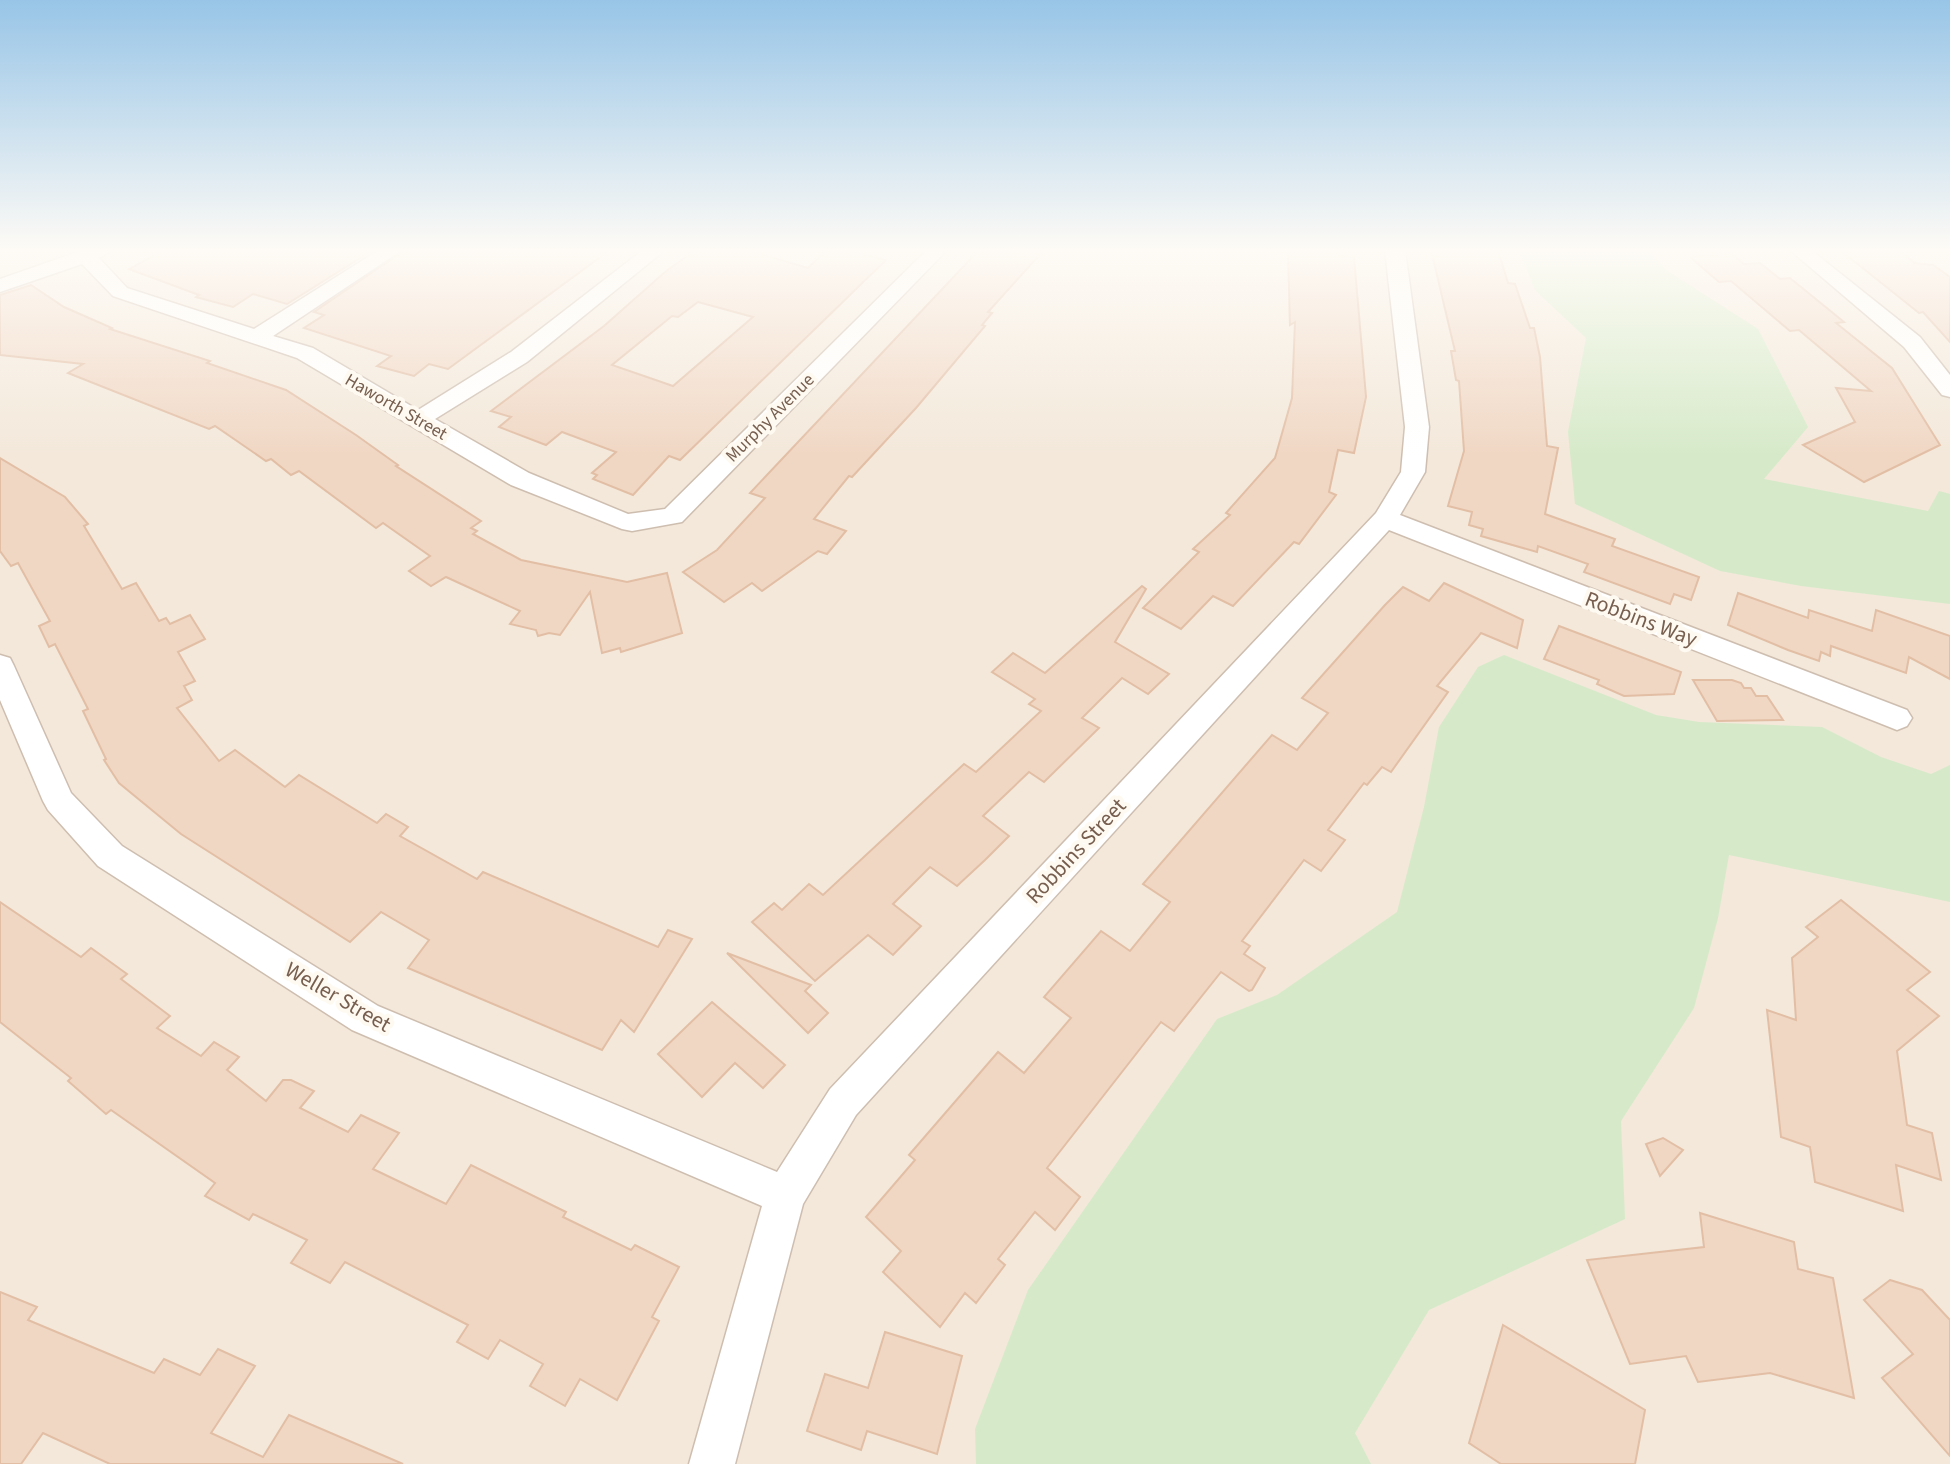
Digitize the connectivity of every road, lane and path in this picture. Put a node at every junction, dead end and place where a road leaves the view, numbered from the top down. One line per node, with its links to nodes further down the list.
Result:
1 (197, 318): 7 (street, Haworth Street)
2 (286, 318): 7 (street)
3 (569, 318): 9 (street)
4 (870, 318): 11 (street, Murphy Avenue)
5 (1403, 318): 10 (street, Robbins Street)
6 (1883, 318): 8 (street)
7 (255, 338): 9 (street, Haworth Street)
8 (1950, 390)
9 (418, 420): 11 (street, Haworth Street)
10 (1385, 519): 13 (street, Robbins Way); 14 (street, Robbins Street)
11 (622, 521)
12 (0, 666): 14 (street, Weller Street)
13 (1897, 718)
14 (785, 1196): 15 (street, Robbins Street)
15 (712, 1464)

